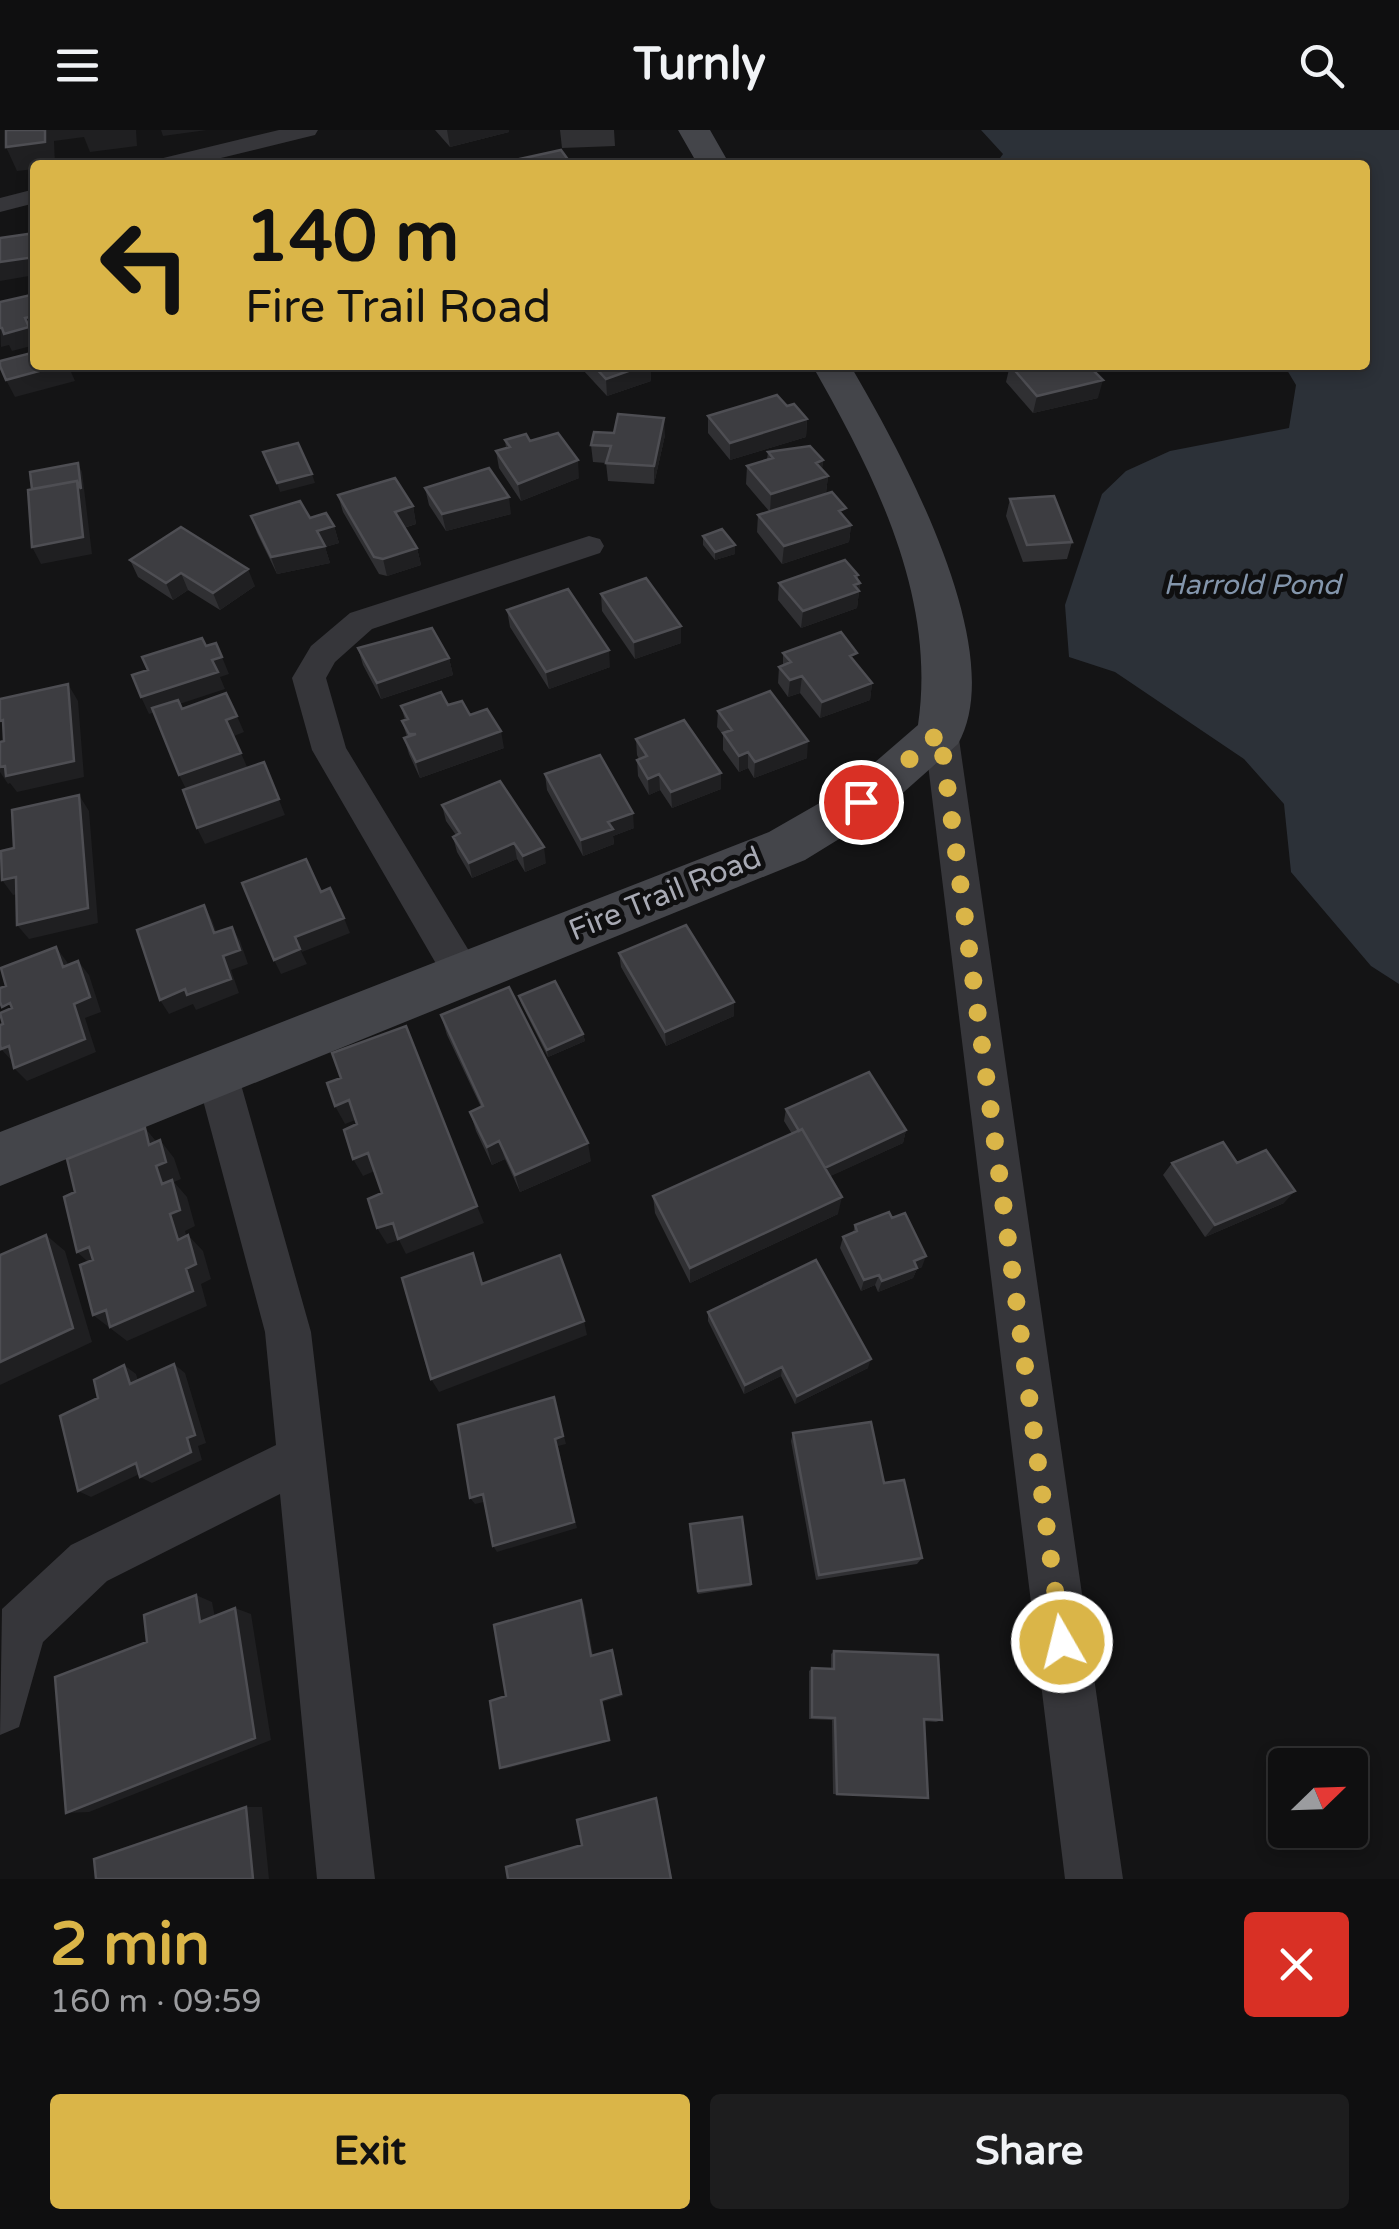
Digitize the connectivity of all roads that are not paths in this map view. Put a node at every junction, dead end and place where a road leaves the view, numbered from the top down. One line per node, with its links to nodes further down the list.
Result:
1 (307, 130): 3 (street)
2 (694, 130): 4 (street)
3 (184, 160)
4 (711, 160)
5 (30, 197): 6 (street)
6 (0, 204)
7 (834, 370): 9 (street)
8 (588, 546): 10 (street)
9 (940, 732): 10 (street, Fire Trail Road); 16 (street)
10 (463, 974): 11 (street, Fire Trail Road)
11 (217, 1074): 12 (street, Fire Trail Road); 13 (street)
12 (0, 1159)
13 (303, 1456): 14 (street); 15 (street)
14 (0, 1708)
15 (346, 1879)
16 (1094, 1879)

